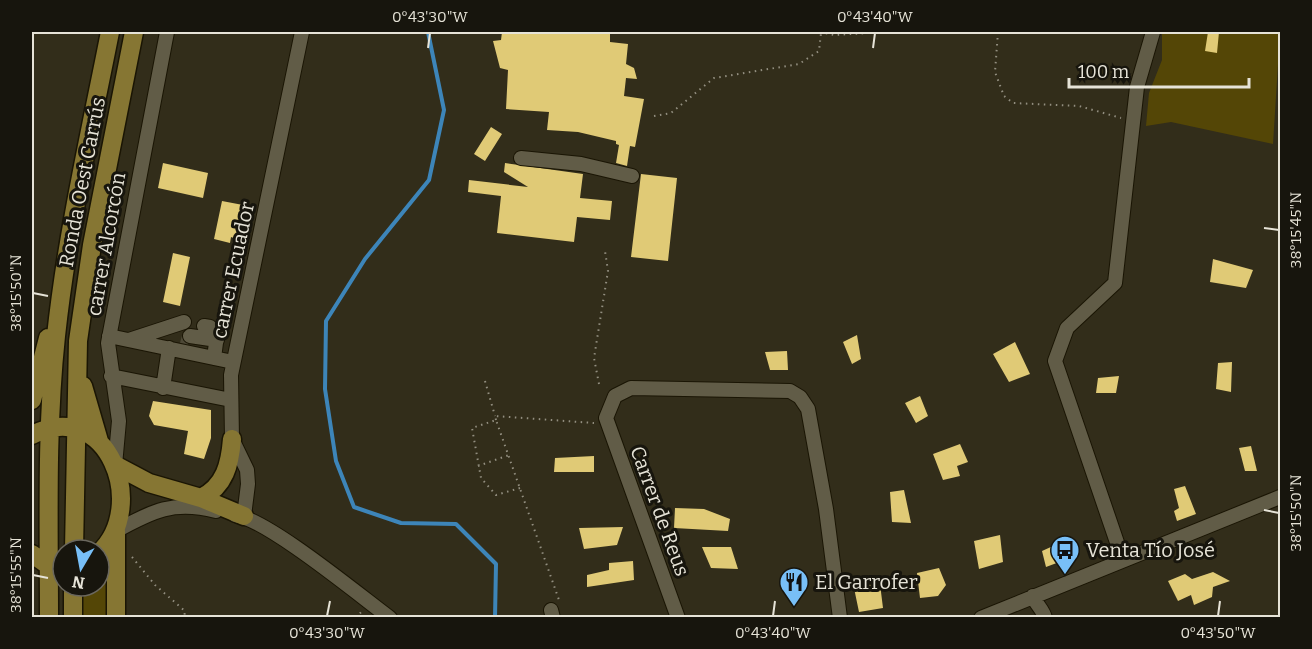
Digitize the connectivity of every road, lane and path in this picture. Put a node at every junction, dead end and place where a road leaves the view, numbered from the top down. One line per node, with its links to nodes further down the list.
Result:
1 (110, 32): 14 (main road, Ronda Oest Carrús)
2 (134, 32): 20 (main road, Ronda Oest Carrús)
3 (167, 32): 17 (street, carrer Alcorcón)
4 (302, 32): 22 (street, carrer Ecuador)
5 (820, 32): 6 (path); 9 (path)
6 (886, 32)
7 (998, 32): 10 (path)
8 (1153, 32): 10 (street)
9 (654, 116)
10 (1133, 117): 49 (street)
11 (521, 158): 12 (street)
12 (632, 176)
13 (605, 251): 25 (path)
14 (63, 278): 27 (main road, Ronda Oest Carrús); 32 (main road, Ronda Oest Carrús)
15 (204, 326): 21 (street)
16 (159, 329): 18 (street); 18 (street); 19 (street)
17 (109, 336): 19 (street); 23 (street, carrer Alcorcón)
18 (182, 338): 19 (street); 21 (street); 21 (street); 26 (street)
19 (129, 340)
20 (78, 341): 33 (main road, Ronda Oest Carrús); 36 (main road, Ronda Oest Carrús)
21 (216, 350): 22 (street)
22 (233, 362): 28 (street, carrer Ecuador)
23 (111, 376): 26 (street); 38 (street, carrer Alcorcón)
24 (485, 381): 29 (path)
25 (599, 384)
26 (163, 388): 28 (street)
27 (32, 400)
28 (231, 400): 35 (street, carrer Ecuador)
29 (495, 416): 30 (path); 31 (path)
30 (496, 420): 37 (path); 39 (path)
31 (601, 421): 59 (street, Carrer de Reus); 60 (street)
32 (51, 428): 33 (main road, Ronda Oest Carrús); 34 (main road, Ronda Oest Carrús); 50 (main road, Ronda Oest Carrús)
33 (75, 428): 36 (main road, Ronda Oest Carrús); 45 (main road, Ronda Oest Carrús)
34 (32, 435)
35 (232, 440): 42 (main road); 43 (street, carrer Ecuador)
36 (99, 441): 38 (main road, Ronda Oest Carrús)
37 (509, 455): 39 (path); 40 (path)
38 (115, 465): 42 (main road); 44 (main road, Ronda Oest Carrús)
39 (478, 466): 40 (path)
40 (520, 488): 53 (path)
41 (1281, 497): 49 (street)
42 (201, 498): 43 (main road)
43 (244, 516): 44 (street); 58 (street)
44 (116, 531): 46 (main road); 56 (main road, Ronda Oest Carrús)
45 (74, 538)
46 (111, 538)
47 (32, 554): 50 (main road)
48 (132, 557): 57 (path)
49 (1123, 560): 51 (street)
50 (48, 565): 54 (main road, Ronda Oest Carrús)
51 (1033, 596): 61 (street); 62 (street)
52 (73, 598): 55 (main road)
53 (555, 612)
54 (49, 618)
55 (73, 618)
56 (116, 618)
57 (184, 618)
58 (390, 618)
59 (678, 618)
60 (840, 618)
61 (981, 618)
62 (1045, 618)

